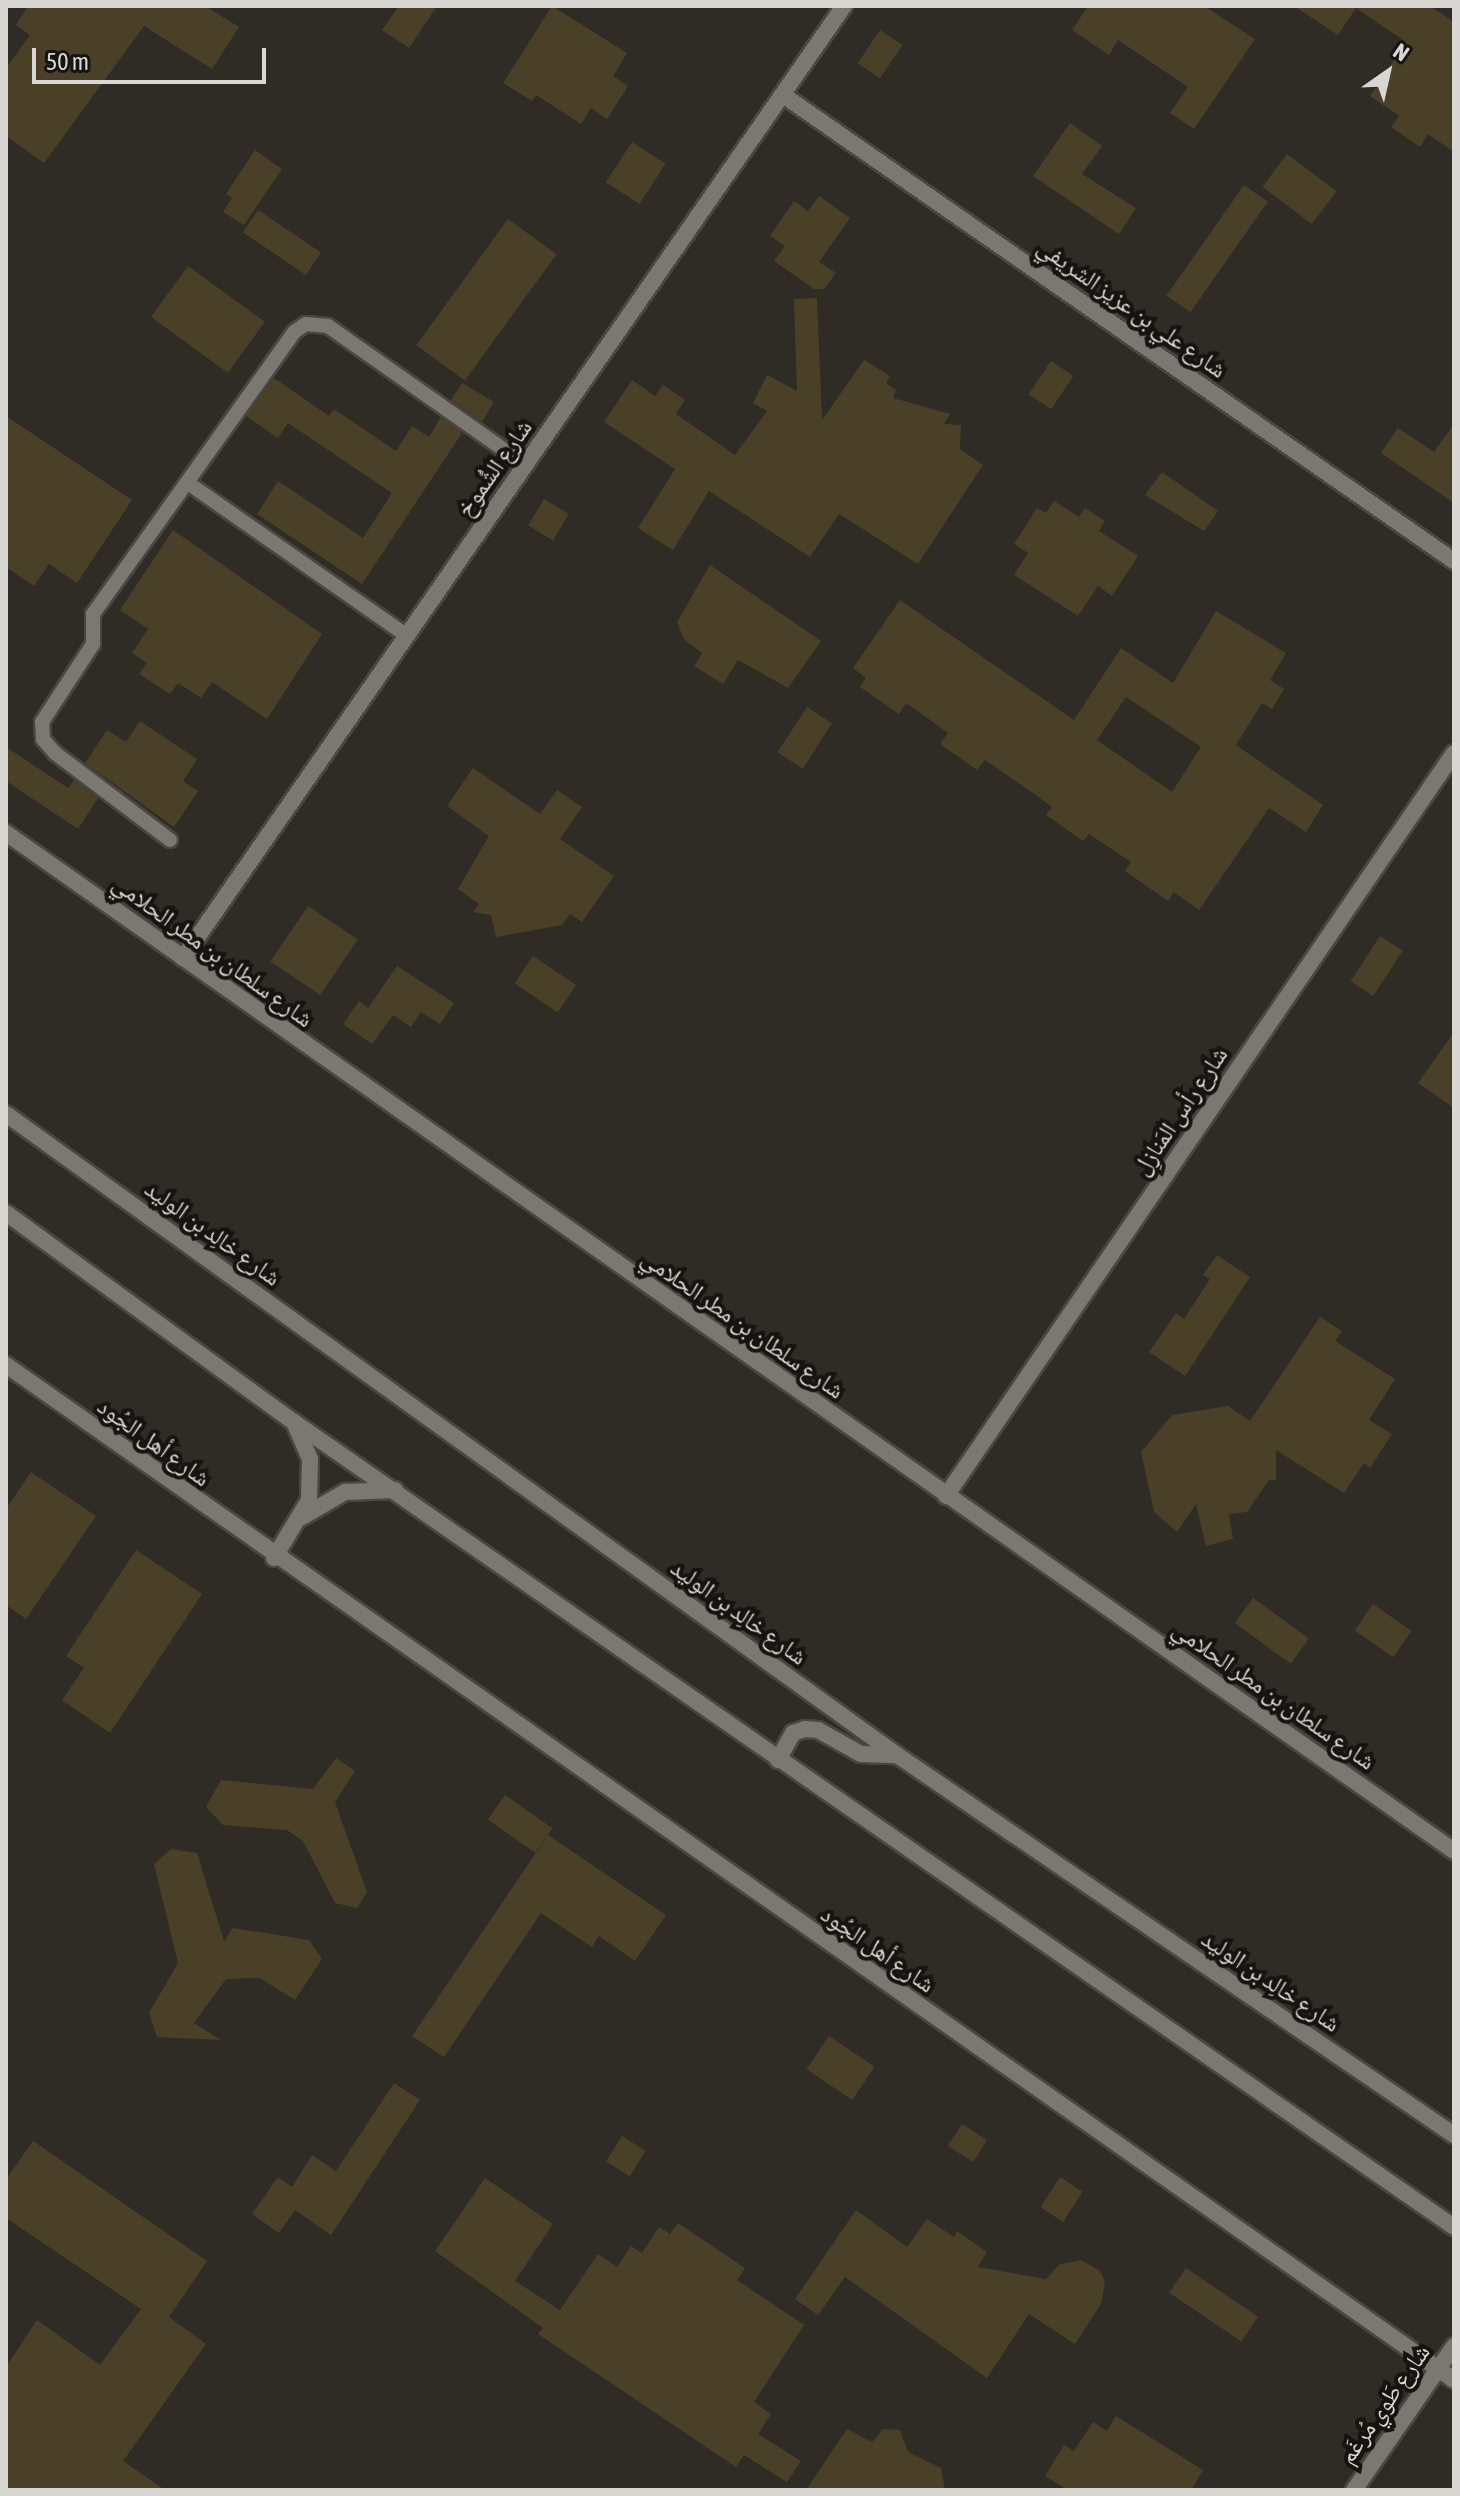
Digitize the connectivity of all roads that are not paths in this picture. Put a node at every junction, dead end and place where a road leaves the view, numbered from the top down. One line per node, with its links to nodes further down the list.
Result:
1 (844, 6): 2 (street, شارع الشُّموخ)
2 (783, 95): 3 (street, شارع الشُّموخ); 5 (street, شارع علي بن عزيز الشريفي)
3 (526, 465): 4 (lane); 6 (street, شارع الشُّموخ)
4 (188, 483): 6 (lane); 9 (lane)
5 (1454, 561)
6 (407, 636): 10 (street, شارع الشُّموخ)
7 (1454, 753): 16 (street, شارع رأس المَنازِل)
8 (6, 833): 10 (street, شارع سلطان بن مطر الحلامي)
9 (170, 840)
10 (183, 958): 16 (street, شارع سلطان بن مطر الحلامي)
11 (6, 1114): 19 (street, شارع خالِد بن الوليد)
12 (6, 1213): 14 (street)
13 (6, 1365): 18 (street, شارع أهل الجُود)
14 (294, 1422): 15 (street); 17 (street)
15 (395, 1490): 17 (street); 20 (street)
16 (946, 1496): 21 (street, شارع سلطان بن مطر الحلامي)
17 (301, 1518): 18 (street)
18 (274, 1558): 25 (street, شارع أهل الجُود)
19 (897, 1755): 20 (street); 22 (street, شارع خالِد بن الوليد)
20 (778, 1760): 23 (street)
21 (1454, 1851)
22 (1454, 2135)
23 (1454, 2227)
24 (1454, 2346): 25 (street, شارع طَوي مُرغَم)
25 (1438, 2369): 26 (street, شارع أهل الجُود); 27 (street, شارع طَوي مُرغَم)
26 (1454, 2380)
27 (1354, 2490)

